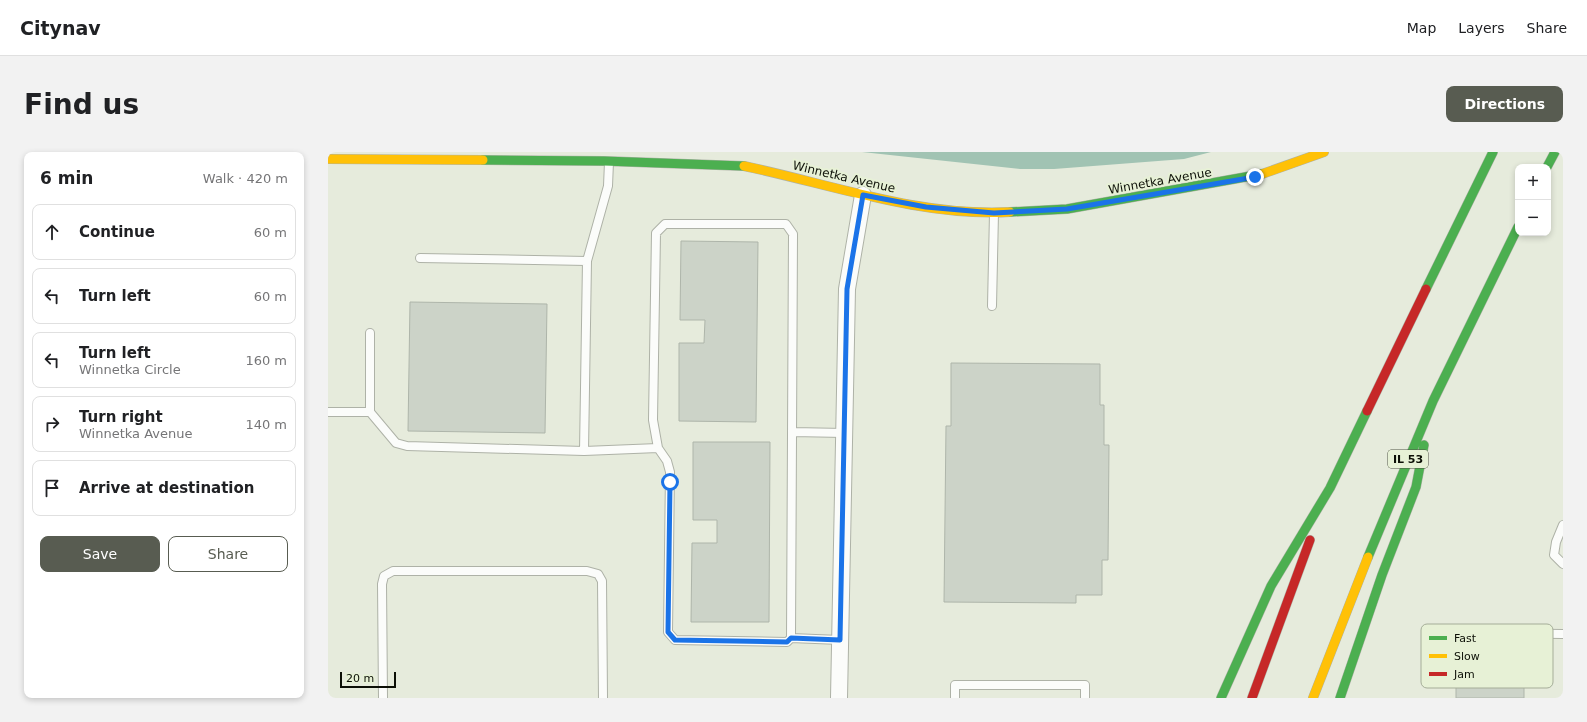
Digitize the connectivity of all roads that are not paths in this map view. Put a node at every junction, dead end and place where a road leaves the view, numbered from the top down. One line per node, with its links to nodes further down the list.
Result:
1 (1493, 152): 21 (main road)
2 (1555, 152): 6 (main road)
3 (1318, 153): 8 (main road, Winnetka Avenue)
4 (328, 159): 5 (main road, Winnetka Avenue)
5 (609, 162): 7 (main road, Winnetka Avenue); 11 (lane)
6 (1549, 164)
7 (863, 195): 8 (main road, Winnetka Avenue); 18 (street)
8 (994, 213): 12 (lane)
9 (1515, 233): 14 (main road, IL 53)
10 (420, 258): 11 (lane)
11 (588, 261): 20 (lane)
12 (992, 306)
13 (370, 333): 16 (lane)
14 (1433, 402): 35 (main road, IL 53); 36 (main road)
15 (328, 412): 16 (lane)
16 (370, 412): 20 (lane)
17 (793, 432): 18 (lane); 19 (lane); 26 (lane)
18 (844, 433): 27 (street)
19 (658, 448): 20 (lane); 26 (lane)
20 (584, 451)
21 (1330, 488): 33 (main road); 34 (main road)
22 (1563, 525): 23 (lane)
23 (1563, 564)
24 (1553, 634): 25 (lane)
25 (1563, 634)
26 (791, 638): 27 (lane)
27 (840, 640): 30 (street)
28 (383, 698): 29 (lane)
29 (603, 698)
30 (839, 698)
31 (955, 698): 32 (lane)
32 (1085, 698)
33 (1221, 698)
34 (1252, 698)
35 (1313, 698)
36 (1340, 698)

